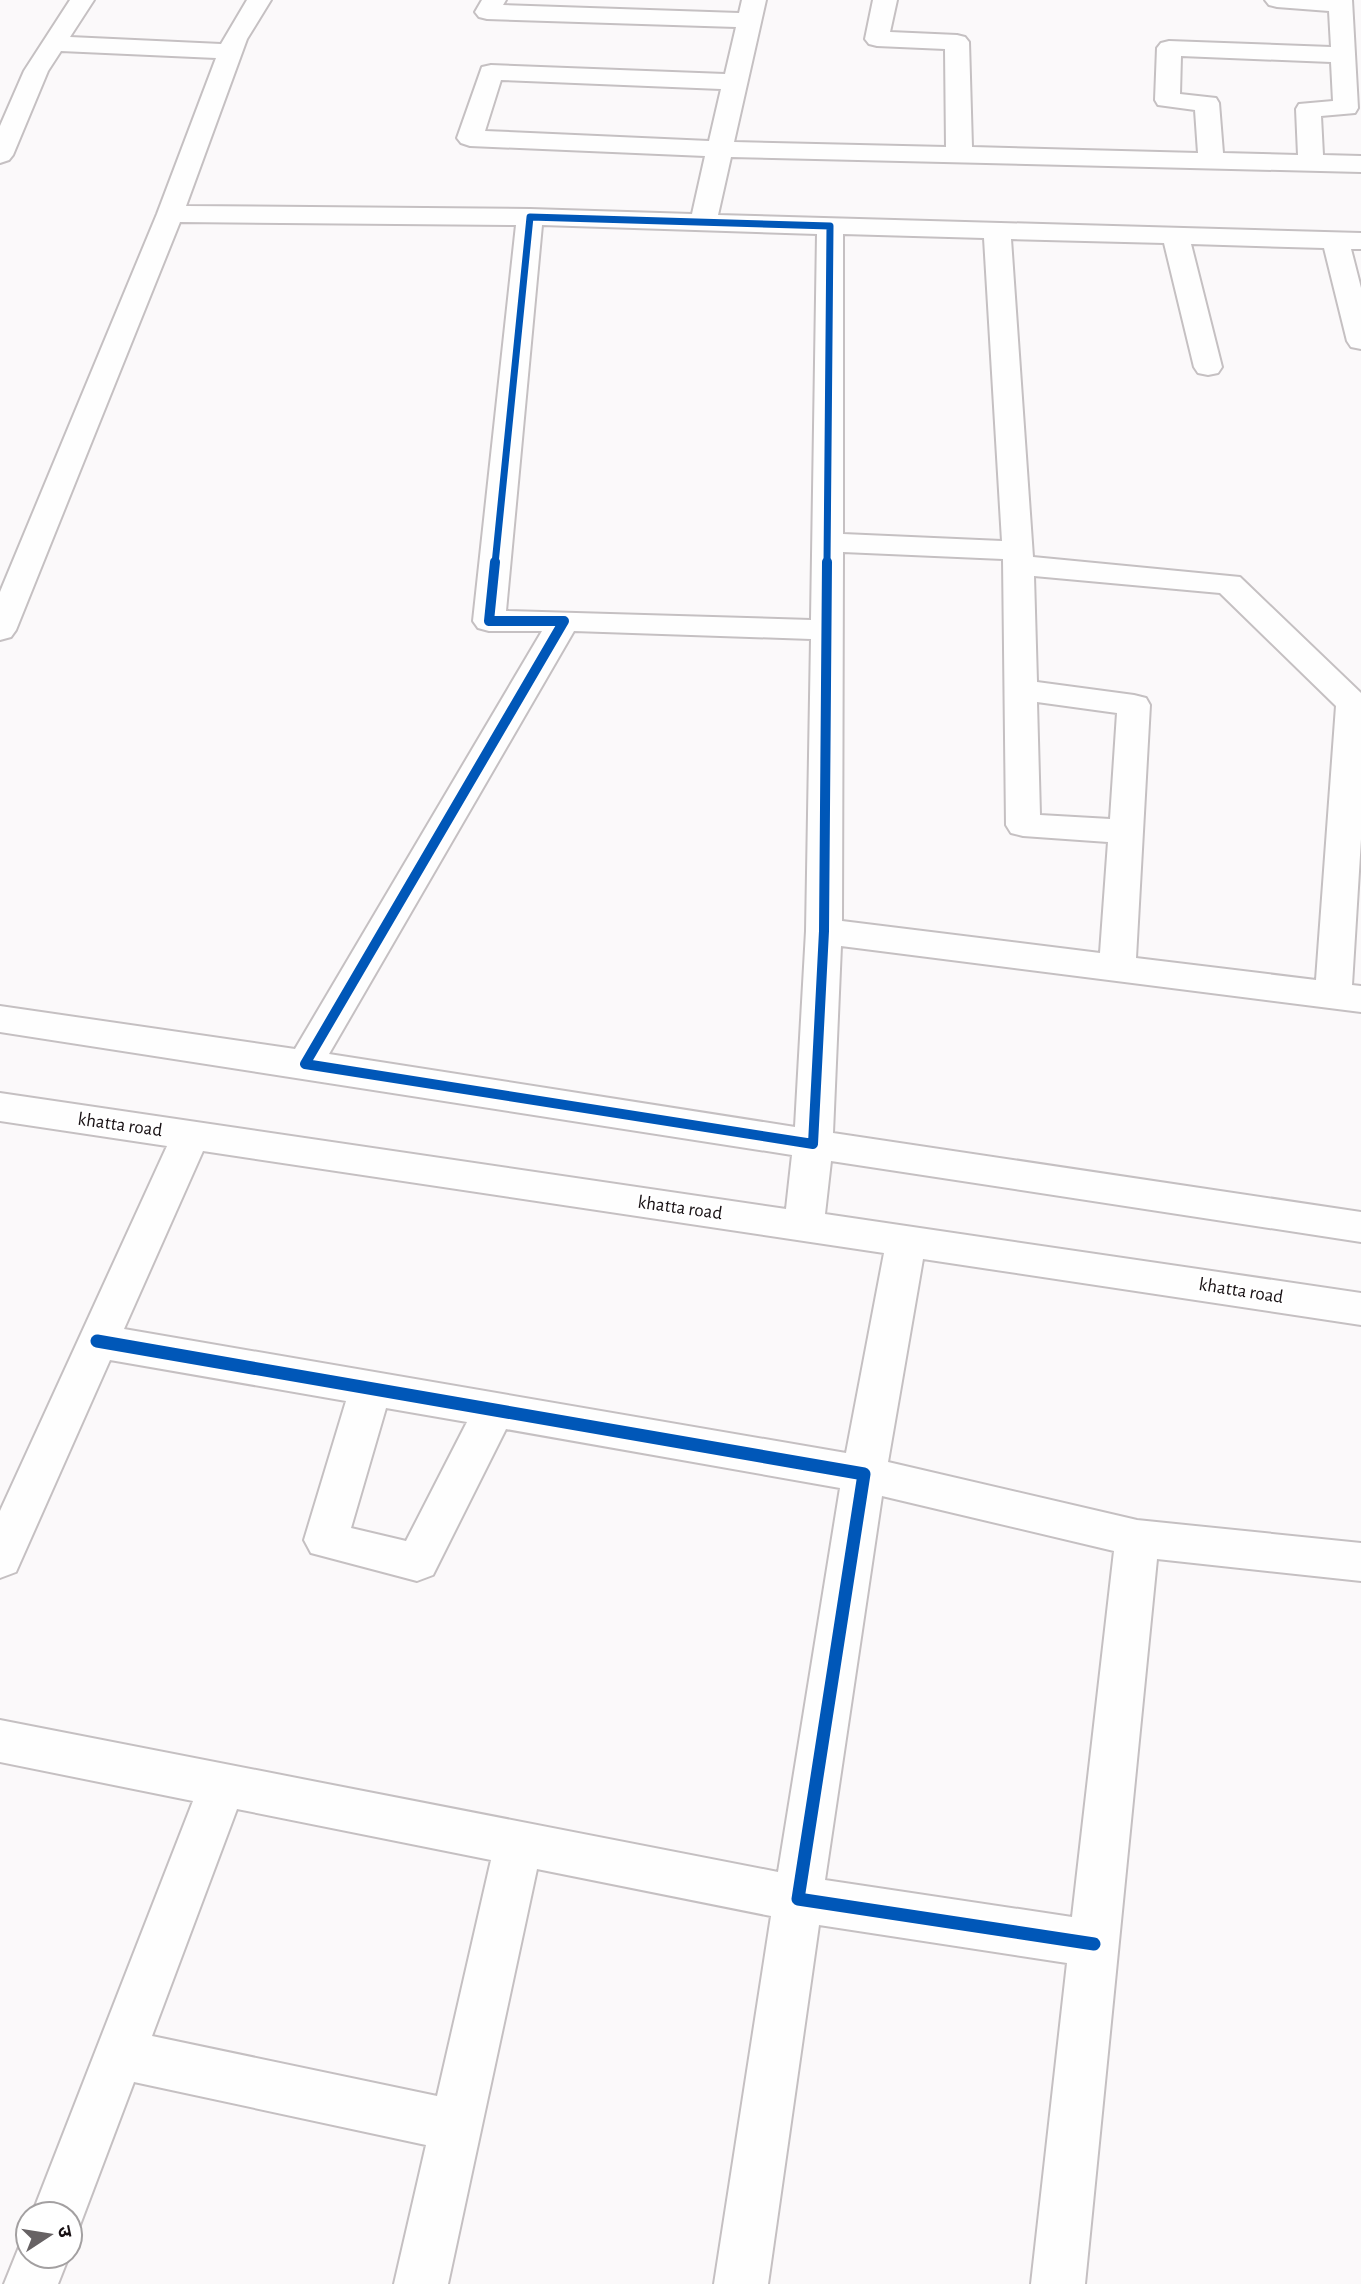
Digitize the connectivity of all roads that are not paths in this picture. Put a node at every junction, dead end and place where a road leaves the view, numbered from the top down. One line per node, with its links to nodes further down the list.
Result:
1 (82, 0): 8 (street)
2 (259, 0): 9 (street)
3 (494, 0): 7 (street)
4 (885, 0): 13 (street)
5 (1277, 0): 6 (street)
6 (1340, 2): 10 (street)
7 (752, 10): 11 (street)
8 (54, 43): 9 (street); 14 (street)
9 (230, 52): 18 (street)
10 (1342, 55): 15 (street); 16 (street)
11 (735, 82): 12 (street); 12 (street)
12 (718, 149): 13 (street); 20 (street)
13 (959, 154): 15 (street)
14 (0, 155)
15 (1211, 160): 16 (street)
16 (1311, 163): 17 (street)
17 (1361, 164)
18 (170, 214): 19 (street); 30 (street)
19 (530, 217): 20 (street); 29 (street)
20 (703, 222): 21 (street)
21 (830, 226): 22 (street); 27 (street)
22 (997, 230): 23 (street); 28 (street)
23 (1175, 236): 24 (street); 26 (street)
24 (1348, 240): 25 (street)
25 (1361, 341)
26 (1208, 367)
27 (827, 542): 28 (street); 31 (street)
28 (1018, 558): 32 (street); 36 (street)
29 (564, 621): 31 (street); 38 (street)
30 (0, 630)
31 (826, 630): 34 (street)
32 (1021, 690): 33 (street); 33 (street)
33 (1126, 832): 35 (street)
34 (824, 931): 35 (street); 41 (street)
35 (1117, 968): 36 (street)
36 (1347, 998)
37 (0, 1019): 38 (street)
38 (305, 1064): 41 (street)
39 (0, 1107): 40 (street, khatta road)
40 (191, 1135): 42 (street, khatta road); 46 (street)
41 (813, 1144): 42 (street); 43 (street)
42 (804, 1227): 44 (street, khatta road)
43 (1361, 1227)
44 (906, 1241): 45 (street, khatta road); 49 (street)
45 (1361, 1309)
46 (97, 1341): 47 (street); 51 (street)
47 (372, 1389): 48 (street); 48 (street)
48 (494, 1410): 49 (street)
49 (864, 1474): 50 (street); 56 (street)
50 (1137, 1538): 52 (street); 57 (street)
51 (0, 1559)
52 (1361, 1562)
53 (0, 1741): 54 (street)
54 (223, 1785): 55 (street); 58 (street)
55 (519, 1843): 56 (street); 59 (street)
56 (798, 1899): 57 (street); 62 (street)
57 (1094, 1944): 63 (street)
58 (120, 2054): 59 (street); 60 (street)
59 (456, 2126): 61 (street)
60 (63, 2200)
61 (421, 2284)
62 (741, 2284)
63 (1058, 2284)

